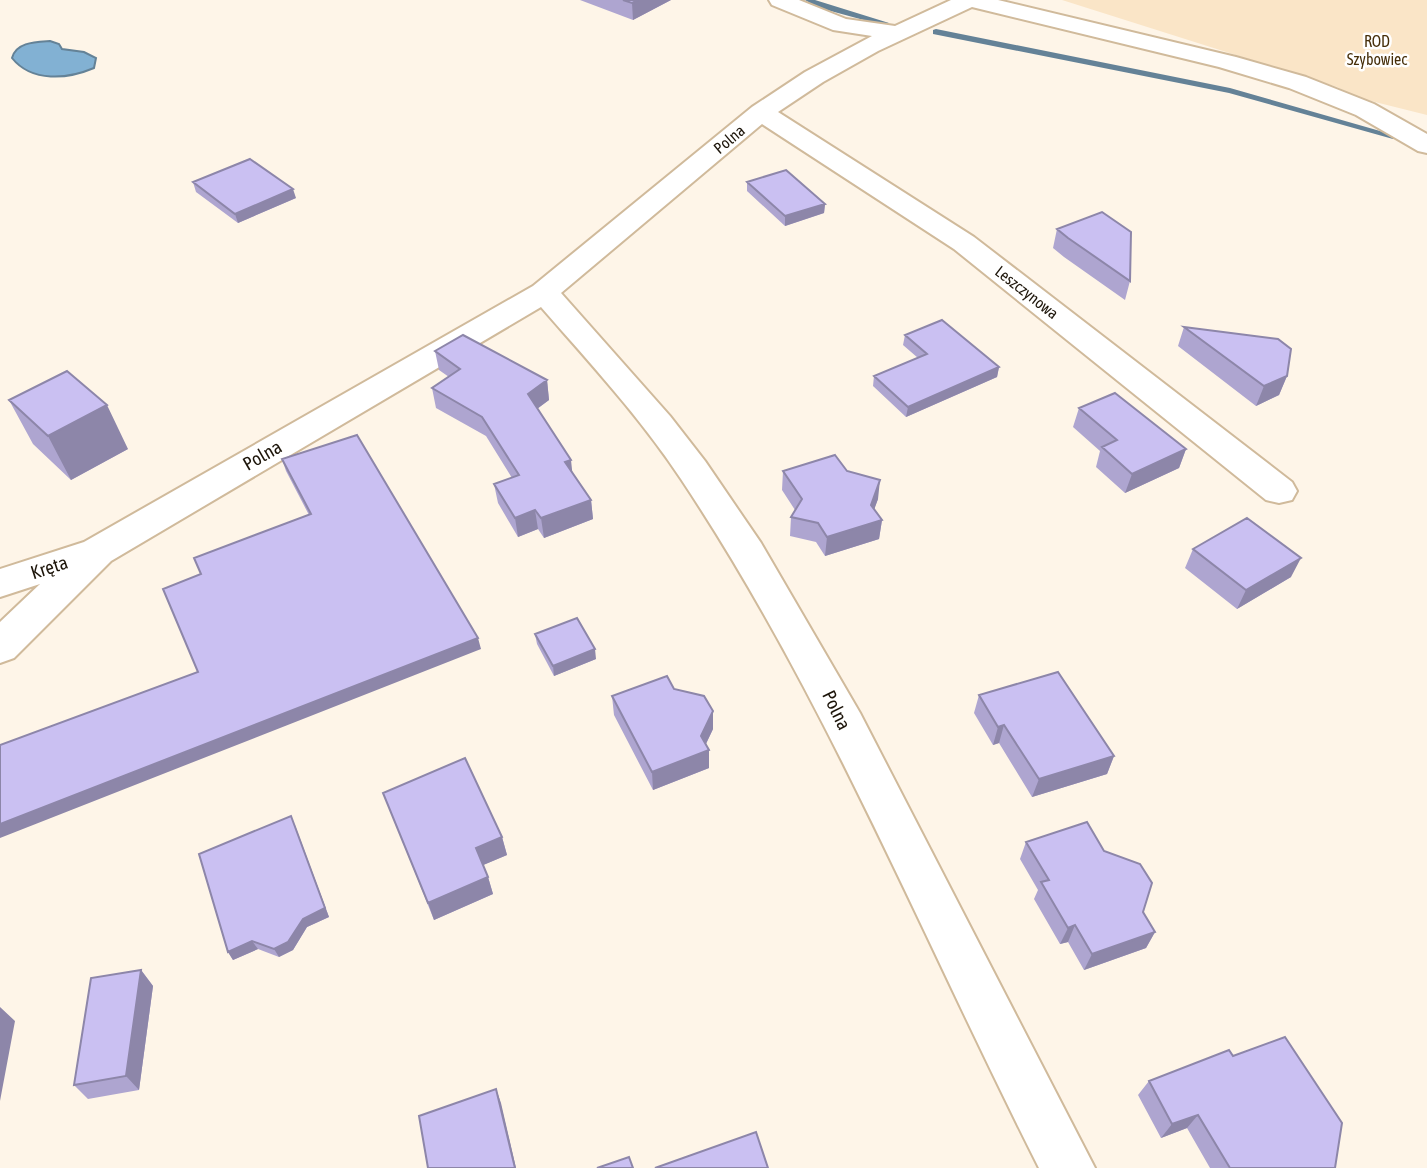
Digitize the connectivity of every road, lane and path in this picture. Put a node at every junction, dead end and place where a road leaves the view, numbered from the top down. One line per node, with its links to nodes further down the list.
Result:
1 (780, 0): 3 (street, Polna)
2 (969, 0): 3 (street, Polna); 5 (street)
3 (897, 33): 4 (street, Polna)
4 (761, 112): 6 (street, Polna); 7 (street, Leszczynowa)
5 (1427, 145)
6 (544, 292): 8 (street, Polna); 11 (street, Polna)
7 (1279, 491)
8 (98, 551): 9 (street, Kręta); 10 (street, Polna)
9 (0, 583)
10 (0, 647)
11 (1068, 1168)

